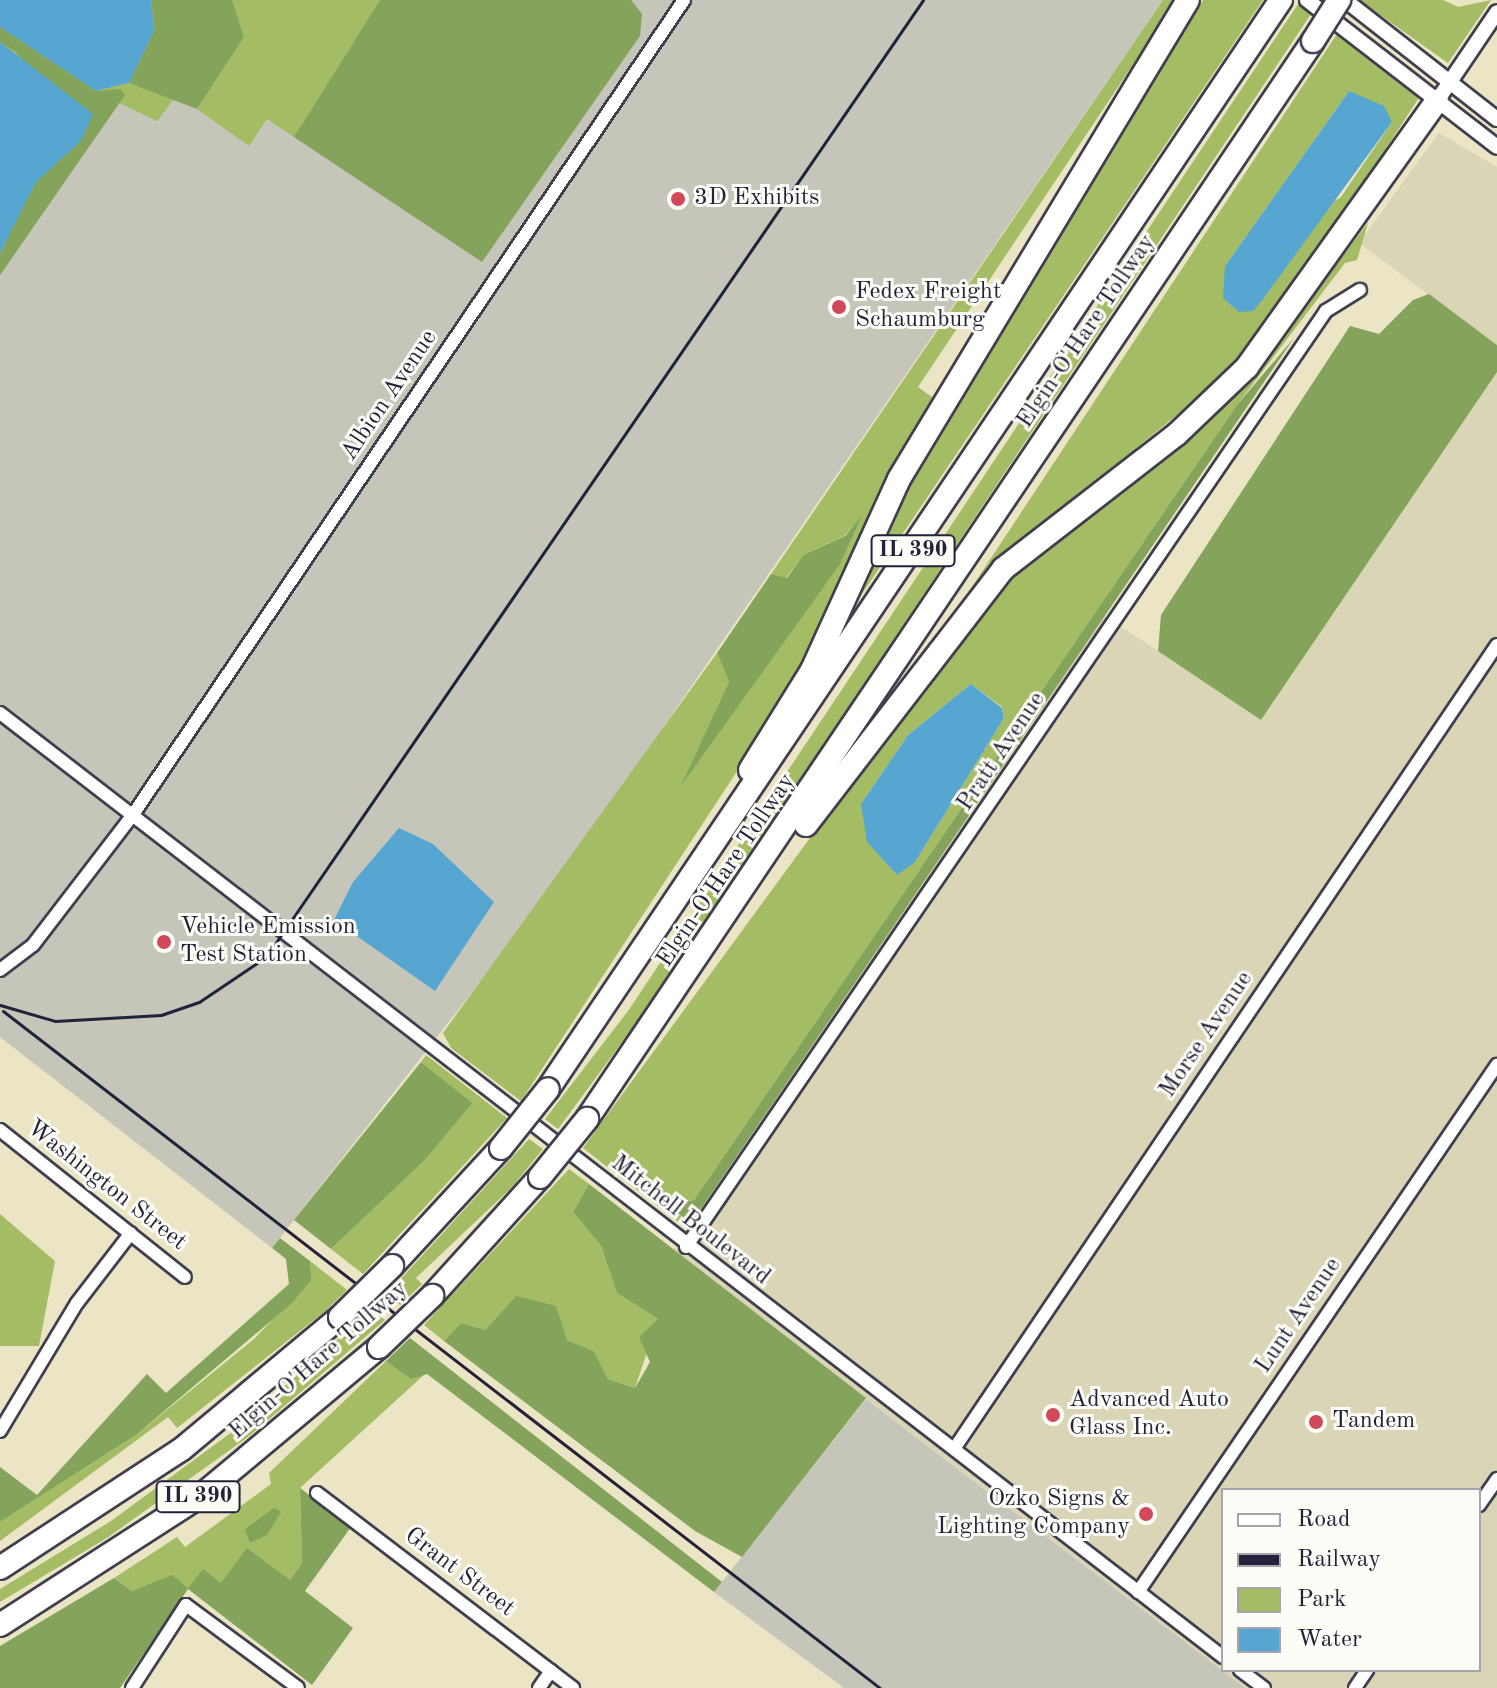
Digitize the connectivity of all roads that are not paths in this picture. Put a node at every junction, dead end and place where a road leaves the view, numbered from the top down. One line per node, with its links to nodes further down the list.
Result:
1 (684, 0): 14 (street, Albion Avenue)
2 (1188, 0): 16 (highway)
3 (1307, 0): 8 (street)
4 (1342, 0): 7 (street); 15 (highway, Elgin-O'Hare Tollway / IL 390, bridge)
5 (1277, 5): 16 (highway, Elgin-O'Hare Tollway / IL 390)
6 (1497, 12): 7 (street)
7 (1450, 82): 8 (street); 9 (street)
8 (1437, 101): 10 (street); 15 (highway)
9 (1497, 119)
10 (1497, 147)
11 (1360, 290): 21 (street, Pratt Avenue)
12 (1497, 645): 24 (street, Morse Avenue)
13 (0, 713): 14 (street, Mitchell Boulevard)
14 (132, 816): 17 (street); 21 (street, Mitchell Boulevard)
15 (712, 940): 30 (highway, Elgin-O'Hare Tollway / IL 390, bridge)
16 (646, 952): 28 (highway, Elgin-O'Hare Tollway / IL 390, bridge)
17 (0, 970)
18 (1497, 1065): 29 (street, Lunt Avenue)
19 (0, 1130): 20 (street, Washington Street)
20 (131, 1233): 22 (street, Washington Street); 23 (street)
21 (686, 1247): 24 (street, Mitchell Boulevard)
22 (185, 1277)
23 (0, 1431)
24 (954, 1449): 29 (street, Mitchell Boulevard)
25 (1497, 1479): 27 (street)
26 (317, 1493): 32 (street, Grant Street)
27 (1481, 1502)
28 (0, 1568)
29 (1138, 1592): 31 (street, Mitchell Boulevard)
30 (0, 1625)
31 (1221, 1655)
32 (551, 1671): 36 (street); 37 (street, Grant Street)
33 (1243, 1672): 38 (street)
34 (132, 1688): 35 (street)
35 (298, 1688)
36 (539, 1688)
37 (573, 1688)
38 (1264, 1688)

